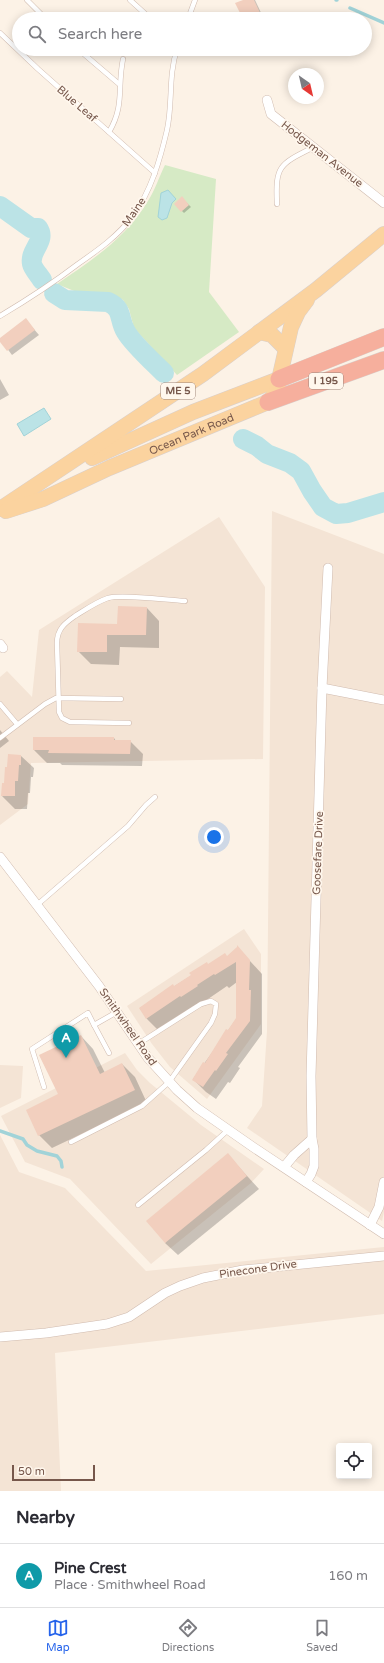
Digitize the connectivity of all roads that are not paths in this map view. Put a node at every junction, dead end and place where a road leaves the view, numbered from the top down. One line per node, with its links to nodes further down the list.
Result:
1 (27, 0): 4 (lane)
2 (130, 0): 5 (lane)
3 (195, 0): 6 (lane)
4 (39, 12)
5 (143, 12)
6 (191, 12)
7 (0, 33): 8 (lane, Blue Leaf)
8 (12, 44)
9 (24, 56): 15 (lane, Blue Leaf)
10 (86, 56): 13 (lane)
11 (175, 56): 17 (lane, Maine)
12 (122, 59): 13 (lane)
13 (119, 84): 15 (lane)
14 (267, 100): 16 (street, Hodgeman Avenue)
15 (108, 132): 17 (lane, Blue Leaf)
16 (314, 147): 18 (street, Hodgeman Avenue); 19 (lane)
17 (155, 173): 22 (lane, Maine)
18 (384, 203)
19 (277, 204)
20 (384, 234): 21 (main road, ME 5)
21 (316, 290): 23 (main road, ME 5); 25 (main road, ME 5)
22 (0, 316)
23 (259, 332): 25 (main road); 29 (main road, ME 5)
24 (384, 338): 27 (highway, I 195)
25 (285, 348): 27 (main road, ME 5)
26 (384, 360): 28 (highway, I 195)
27 (279, 379): 28 (main road, ME 5); 29 (main road)
28 (268, 402): 31 (main road, Ocean Park Road)
29 (36, 485): 30 (main road, ME 5)
30 (0, 509)
31 (0, 513)
32 (328, 568): 34 (street, Goosefare Drive)
33 (185, 601): 35 (lane)
34 (322, 688): 37 (street); 52 (street, Goosefare Drive)
35 (59, 698): 36 (lane); 39 (lane); 40 (lane)
36 (121, 699)
37 (384, 700)
38 (0, 704): 40 (lane)
39 (129, 723)
40 (17, 724): 41 (lane)
41 (0, 738)
42 (155, 797): 44 (lane)
43 (0, 858): 44 (street, Smithwheel Road)
44 (37, 905): 45 (street, Smithwheel Road)
45 (117, 1012): 46 (lane); 47 (street, Smithwheel Road)
46 (94, 1025): 48 (lane); 50 (lane)
47 (138, 1044): 49 (street, Smithwheel Road); 49 (lane)
48 (109, 1053)
49 (169, 1082): 51 (street, Smithwheel Road); 53 (lane)
50 (44, 1087)
51 (228, 1130): 54 (street, Smithwheel Road); 57 (lane)
52 (312, 1138): 54 (street); 55 (street, Goosefare Drive)
53 (71, 1142)
54 (284, 1168): 55 (street, Smithwheel Road)
55 (306, 1182): 58 (street, Smithwheel Road)
56 (384, 1182): 58 (street)
57 (138, 1206)
58 (370, 1224): 59 (street, Smithwheel Road)
59 (384, 1234)
60 (384, 1256): 61 (street, Pinecone Drive)
61 (0, 1337)

